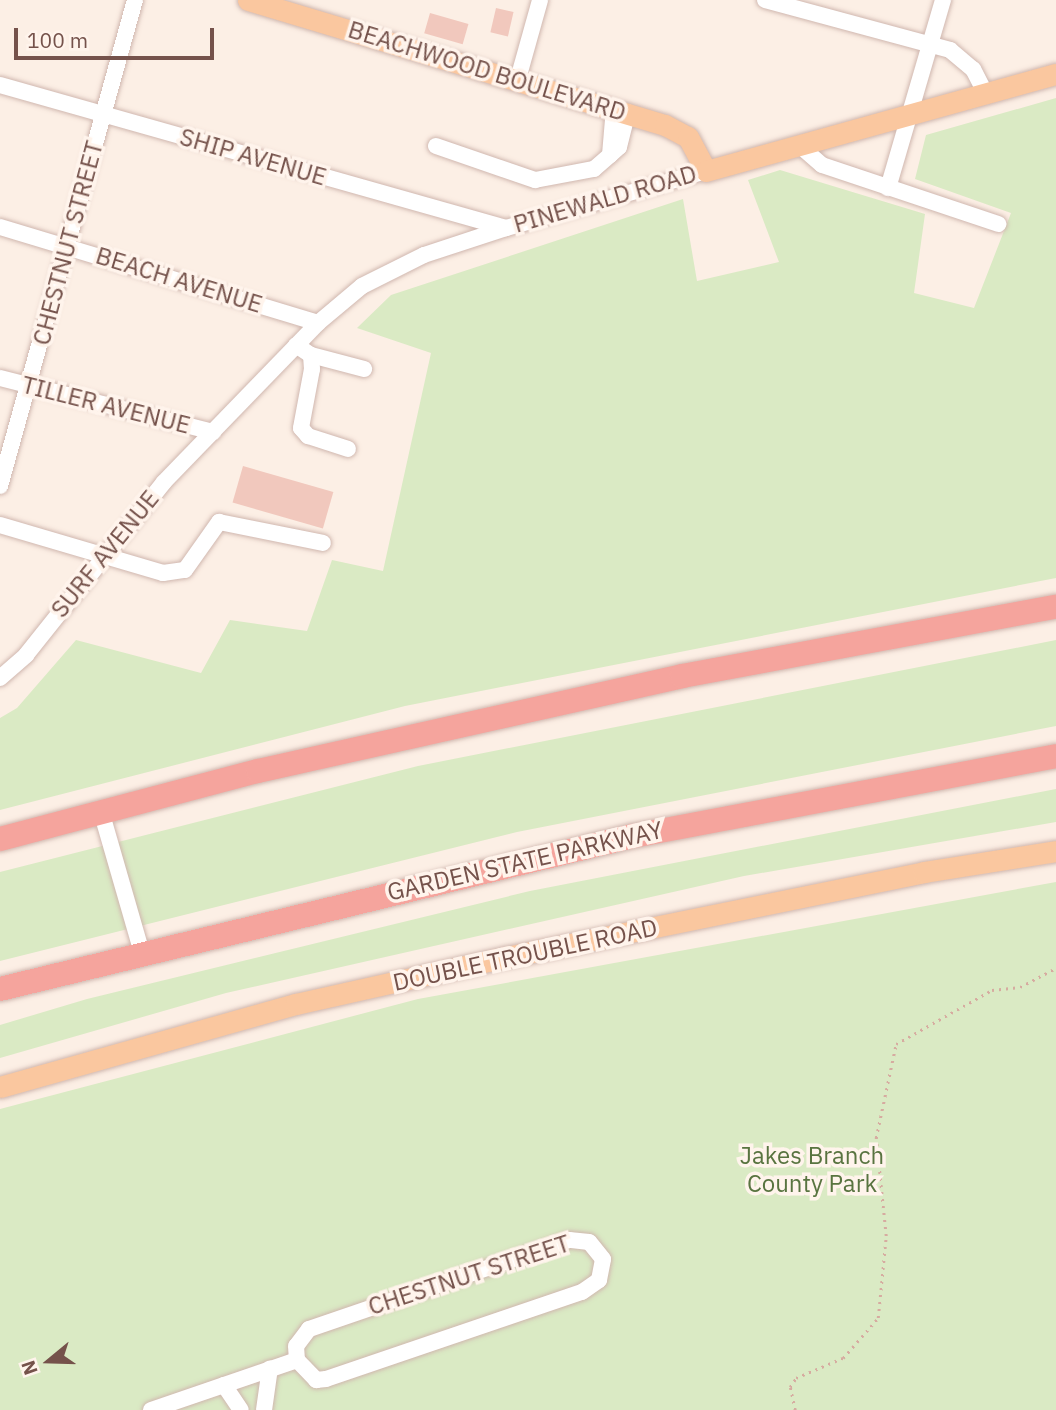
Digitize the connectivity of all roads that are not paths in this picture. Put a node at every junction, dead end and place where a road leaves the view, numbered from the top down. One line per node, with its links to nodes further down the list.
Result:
1 (135, 0): 12 (street, CHESTNUT STREET)
2 (248, 0): 8 (main road, BEACHWOOD BOULEVARD)
3 (540, 0): 8 (street)
4 (765, 0): 6 (street)
5 (943, 0): 6 (street)
6 (931, 44): 10 (street); 13 (street)
7 (1056, 74): 10 (main road, PINEWALD ROAD)
8 (518, 79): 11 (main road, BEACHWOOD BOULEVARD)
9 (0, 85): 12 (street, SHIP AVENUE)
10 (986, 94): 13 (main road, PINEWALD ROAD)
11 (621, 110): 15 (street); 16 (main road, BEACHWOOD BOULEVARD)
12 (104, 114): 20 (street, SHIP AVENUE); 21 (street, CHESTNUT STREET)
13 (909, 116): 14 (main road, PINEWALD ROAD); 17 (street)
14 (799, 145): 16 (main road, PINEWALD ROAD); 17 (street)
15 (436, 146)
16 (706, 171): 20 (street, PINEWALD ROAD)
17 (888, 188): 18 (street)
18 (998, 224)
19 (0, 228): 21 (street, BEACH AVENUE)
20 (506, 228): 22 (street, PINEWALD ROAD)
21 (68, 246): 22 (street, BEACH AVENUE); 27 (street, CHESTNUT STREET)
22 (318, 323): 23 (street, PINEWALD ROAD)
23 (296, 345): 24 (street); 28 (street, PINEWALD ROAD)
24 (311, 355): 25 (street); 29 (street)
25 (364, 369)
26 (0, 378): 27 (street, TILLER AVENUE)
27 (29, 386): 28 (street, TILLER AVENUE); 30 (street, CHESTNUT STREET)
28 (212, 432): 33 (street, SURF AVENUE)
29 (348, 449)
30 (0, 486)
31 (0, 525): 33 (street)
32 (323, 543): 33 (street)
33 (102, 557): 36 (street, SURF AVENUE)
34 (1056, 607): 39 (highway)
35 (0, 659): 36 (street)
36 (17, 663): 37 (street, SURF AVENUE)
37 (0, 678)
38 (1056, 756): 42 (highway, GARDEN STATE PARKWAY)
39 (101, 811): 40 (highway); 42 (street)
40 (0, 839)
41 (1056, 851): 44 (main road, DOUBLE TROUBLE ROAD)
42 (142, 953): 43 (highway, GARDEN STATE PARKWAY)
43 (0, 989)
44 (0, 1087)
45 (297, 1360): 45 (street, CHESTNUT STREET); 46 (street)
46 (270, 1368): 47 (street); 50 (street)
47 (224, 1385): 48 (street); 49 (street)
48 (151, 1410)
49 (241, 1410)
50 (264, 1410)

